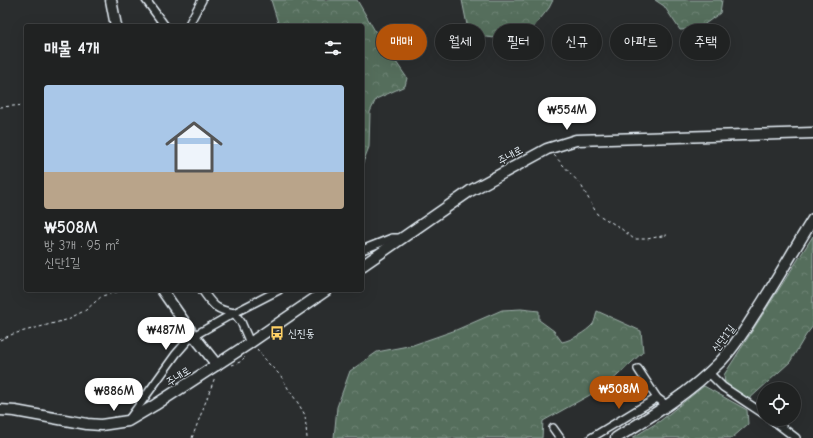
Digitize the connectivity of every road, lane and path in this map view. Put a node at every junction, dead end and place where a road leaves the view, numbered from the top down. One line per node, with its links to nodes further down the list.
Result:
1 (111, 0): 4 (main road)
2 (146, 0): 5 (street)
3 (202, 0): 6 (street)
4 (116, 24)
5 (164, 24)
6 (189, 24)
7 (24, 105): 8 (path)
8 (0, 107)
9 (813, 133): 10 (main road, 주내로)
10 (547, 149): 12 (path); 13 (main road, 주내로)
11 (813, 218): 28 (main road, 신단1길)
12 (667, 235)
13 (402, 238): 14 (street); 15 (main road, 주내로)
14 (364, 249)
15 (364, 265)
16 (117, 292): 23 (path)
17 (163, 292): 22 (main road)
18 (204, 292): 21 (street)
19 (275, 292): 21 (street)
20 (324, 292): 24 (main road, 주내로)
21 (234, 312): 22 (street); 24 (street)
22 (194, 336): 25 (main road); 34 (street)
23 (0, 340)
24 (250, 346): 25 (main road, 주내로); 26 (path); 38 (path)
25 (217, 365): 34 (main road, 주내로)
26 (229, 366)
27 (638, 369): 30 (street)
28 (709, 373): 31 (main road, 신단1길); 32 (street)
29 (215, 375): 37 (path)
30 (657, 398): 31 (street); 40 (street)
31 (668, 406): 41 (main road, 신단1길)
32 (757, 409)
33 (0, 410): 34 (main road, 주내로)
34 (128, 421)
35 (780, 426): 42 (street)
36 (553, 428): 39 (street)
37 (192, 438)
38 (307, 438)
39 (560, 438)
40 (591, 438)
41 (616, 438)
42 (796, 438)

